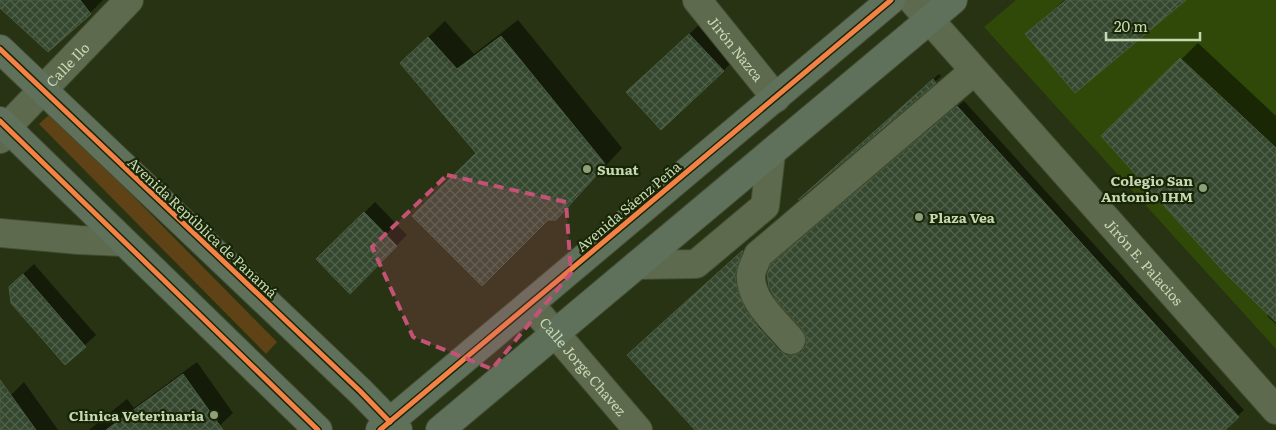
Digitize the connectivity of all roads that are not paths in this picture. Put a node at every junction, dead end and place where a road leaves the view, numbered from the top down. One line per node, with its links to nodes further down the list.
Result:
1 (129, 0): 8 (street, Calle Ilo)
2 (697, 0): 9 (street, Jirón Nazca)
3 (891, 0): 9 (main road, Avenida Sáenz Peña)
4 (954, 0): 5 (main road)
5 (921, 10): 7 (street, Jirón E. Palacios); 11 (main road)
6 (0, 49): 8 (main road, Avenida República de Panamá)
7 (974, 71): 17 (street); 18 (street, Jirón E. Palacios)
8 (42, 90): 10 (street, Calle Ilo); 19 (main road, Avenida República de Panamá)
9 (776, 98): 15 (main road, Avenida Sáenz Peña)
10 (2, 129): 13 (main road)
11 (771, 154): 14 (main road); 14 (street)
12 (0, 233): 13 (street)
13 (123, 242): 20 (main road)
14 (637, 265): 16 (main road)
15 (530, 304): 16 (street, Calle Jorge Chavez); 19 (main road, Avenida Sáenz Peña)
16 (555, 334): 21 (main road); 22 (street, Calle Jorge Chavez)
17 (791, 340)
18 (1276, 410)
19 (389, 427)
20 (318, 430)
21 (440, 430)
22 (638, 430)

